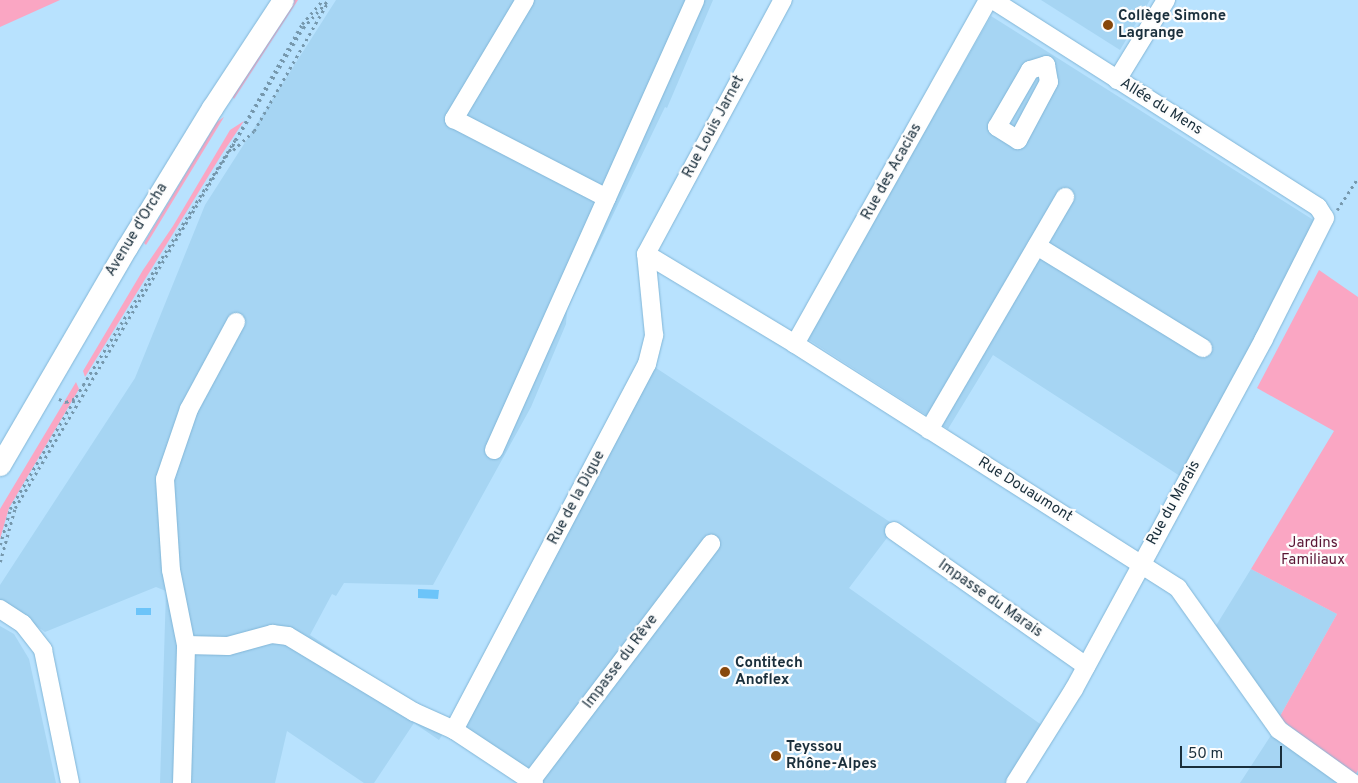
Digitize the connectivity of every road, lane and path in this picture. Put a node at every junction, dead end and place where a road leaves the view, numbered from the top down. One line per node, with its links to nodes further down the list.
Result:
1 (283, 0): 25 (main road, Avenue d'Orcha)
2 (323, 0): 28 (path)
3 (328, 0): 13 (path); 13 (path)
4 (525, 0): 15 (street)
5 (695, 0): 15 (street)
6 (783, 0): 19 (street, Rue Louis Jarnet)
7 (988, 0): 21 (street, Rue des Acacias)
8 (992, 0): 10 (street, Allée du Mens)
9 (1166, 0): 12 (street)
10 (1060, 42): 11 (street); 12 (street, Allée du Mens)
11 (1046, 65)
12 (1117, 80): 17 (street, Allée du Mens)
13 (230, 153): 29 (path)
14 (1358, 178): 17 (path)
15 (607, 198): 24 (street)
16 (1065, 198): 18 (street)
17 (1325, 218): 30 (street, Rue du Marais)
18 (1037, 246): 22 (street); 23 (street)
19 (646, 254): 21 (street, Rue Douaumont); 34 (street, Rue de la Digue)
20 (236, 322): 32 (street)
21 (795, 344): 23 (street, Rue Douaumont)
22 (1203, 348)
23 (929, 430): 30 (street, Rue Douaumont)
24 (494, 450)
25 (0, 465)
26 (894, 531): 33 (street, Impasse du Marais)
27 (710, 544): 35 (street, Impasse du Rêve)
28 (0, 545)
29 (0, 562)
30 (1140, 564): 33 (street, Rue du Marais); 39 (street, Rue Douaumont)
31 (0, 608): 36 (street)
32 (186, 645): 34 (street); 37 (street)
33 (1086, 666): 38 (street, Rue du Marais)
34 (454, 730): 35 (street)
35 (533, 782)
36 (70, 783)
37 (182, 783)
38 (1015, 783)
39 (1353, 783)

